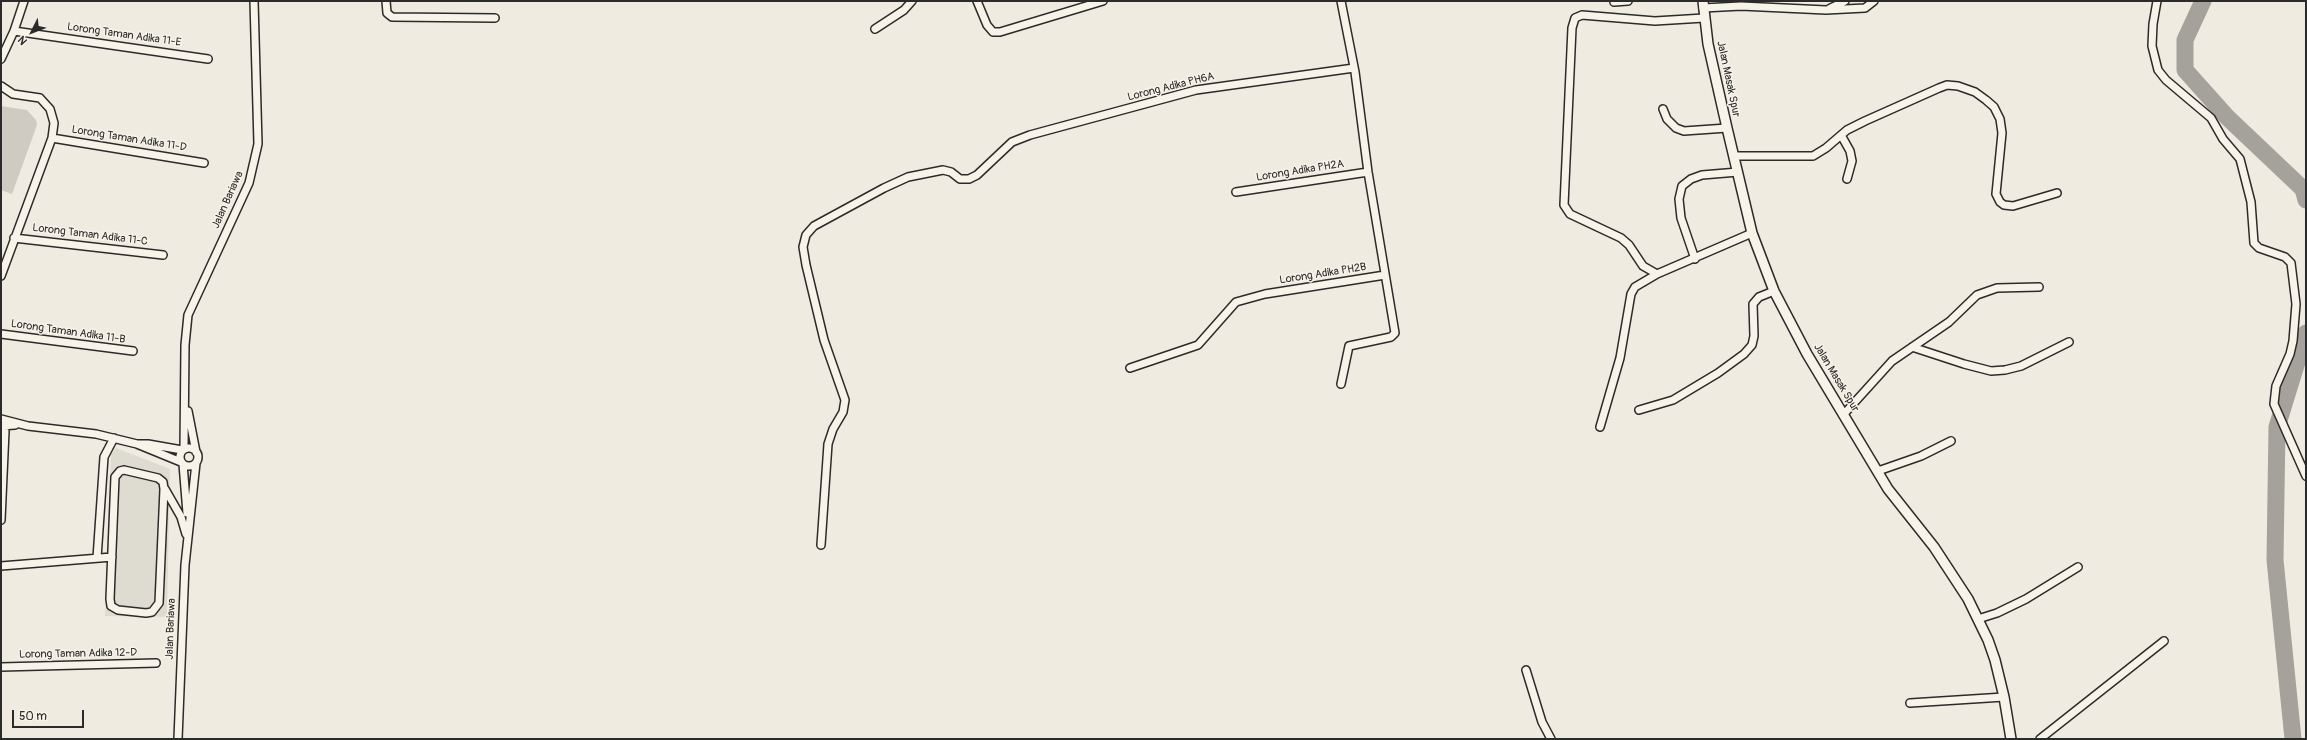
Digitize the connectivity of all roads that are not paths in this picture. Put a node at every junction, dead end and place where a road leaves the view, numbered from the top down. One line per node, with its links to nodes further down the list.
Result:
1 (24, 1): 18 (street)
2 (254, 1): 49 (street, Jalan Bariawa)
3 (386, 1): 15 (street)
4 (912, 1): 17 (street)
5 (977, 1): 6 (street)
6 (1103, 1)
7 (1341, 1): 21 (street)
8 (1628, 1): 12 (street)
9 (1845, 1): 14 (street)
10 (1874, 1): 14 (street)
11 (2157, 1): 64 (street)
12 (1614, 2)
13 (1703, 4): 14 (street); 16 (street, Jalan Masak Spur)
14 (1826, 10)
15 (495, 18)
16 (1704, 18): 24 (street, Jalan Masak Spur); 38 (street)
17 (874, 29)
18 (14, 31): 19 (street, Lorong Taman Adika 11-E); 20 (street)
19 (208, 58)
20 (1, 59)
21 (1354, 68): 29 (street); 69 (street, Lorong Adika PH6A)
22 (1, 86): 26 (street)
23 (1663, 109): 24 (street)
24 (1727, 128): 27 (street, Jalan Masak Spur)
25 (1841, 135): 27 (street); 31 (street); 33 (street)
26 (52, 138): 28 (street, Lorong Taman Adika 11-D); 35 (street)
27 (1734, 156): 30 (street, Jalan Masak Spur)
28 (204, 163)
29 (1368, 172): 32 (street, Lorong Adika PH2A); 39 (street)
30 (1738, 172): 34 (street, Jalan Masak Spur); 37 (street)
31 (1847, 179)
32 (1236, 192)
33 (2057, 194)
34 (1752, 233): 37 (street); 42 (street, Jalan Masak Spur)
35 (14, 238): 36 (street, Lorong Taman Adika 11-C); 40 (street)
36 (163, 255)
37 (1695, 259): 38 (street)
38 (1657, 274): 54 (street)
39 (1385, 275): 47 (street, Lorong Adika PH2B); 48 (street)
40 (1, 276)
41 (2039, 287): 45 (street)
42 (1774, 291): 50 (street); 51 (street, Jalan Masak Spur)
43 (1, 334): 46 (street, Lorong Taman Adika 11-B)
44 (2069, 342): 45 (street)
45 (1912, 347): 51 (street)
46 (133, 351)
47 (1130, 368)
48 (1341, 384)
49 (185, 401): 59 (street, Jalan Bariawa); 60 (street, Jalan Bariawa)
50 (1639, 410)
51 (1844, 414): 63 (street, Jalan Masak Spur)
52 (1, 419): 53 (street)
53 (17, 424): 55 (street); 56 (street)
54 (1600, 427)
55 (3, 429): 67 (street)
56 (114, 438): 58 (street); 71 (street)
57 (1951, 441): 63 (street)
58 (137, 444): 59 (street); 61 (street)
59 (183, 449): 60 (street); 61 (street)
60 (196, 452): 62 (street)
61 (182, 463): 62 (street); 66 (street, Jalan Bariawa)
62 (196, 463): 66 (street, Jalan Bariawa)
63 (1878, 471): 74 (street, Jalan Masak Spur)
64 (2306, 476)
65 (164, 489): 68 (street); 70 (street); 70 (street)
66 (189, 519): 68 (street, Jalan Bariawa)
67 (1, 520)
68 (187, 538): 81 (street, Jalan Bariawa)
69 (821, 545)
70 (112, 557): 71 (street)
71 (97, 558): 72 (street)
72 (1, 566)
73 (2078, 567): 74 (street)
74 (1978, 619): 79 (street, Jalan Masak Spur)
75 (2164, 641): 84 (street)
76 (156, 663): 77 (street, Lorong Taman Adika 12-D)
77 (1, 667)
78 (1526, 670): 82 (street)
79 (2004, 697): 80 (street); 83 (street, Jalan Masak Spur)
80 (1910, 703)
81 (178, 739)
82 (1552, 739)
83 (2011, 739)
84 (2040, 739)

